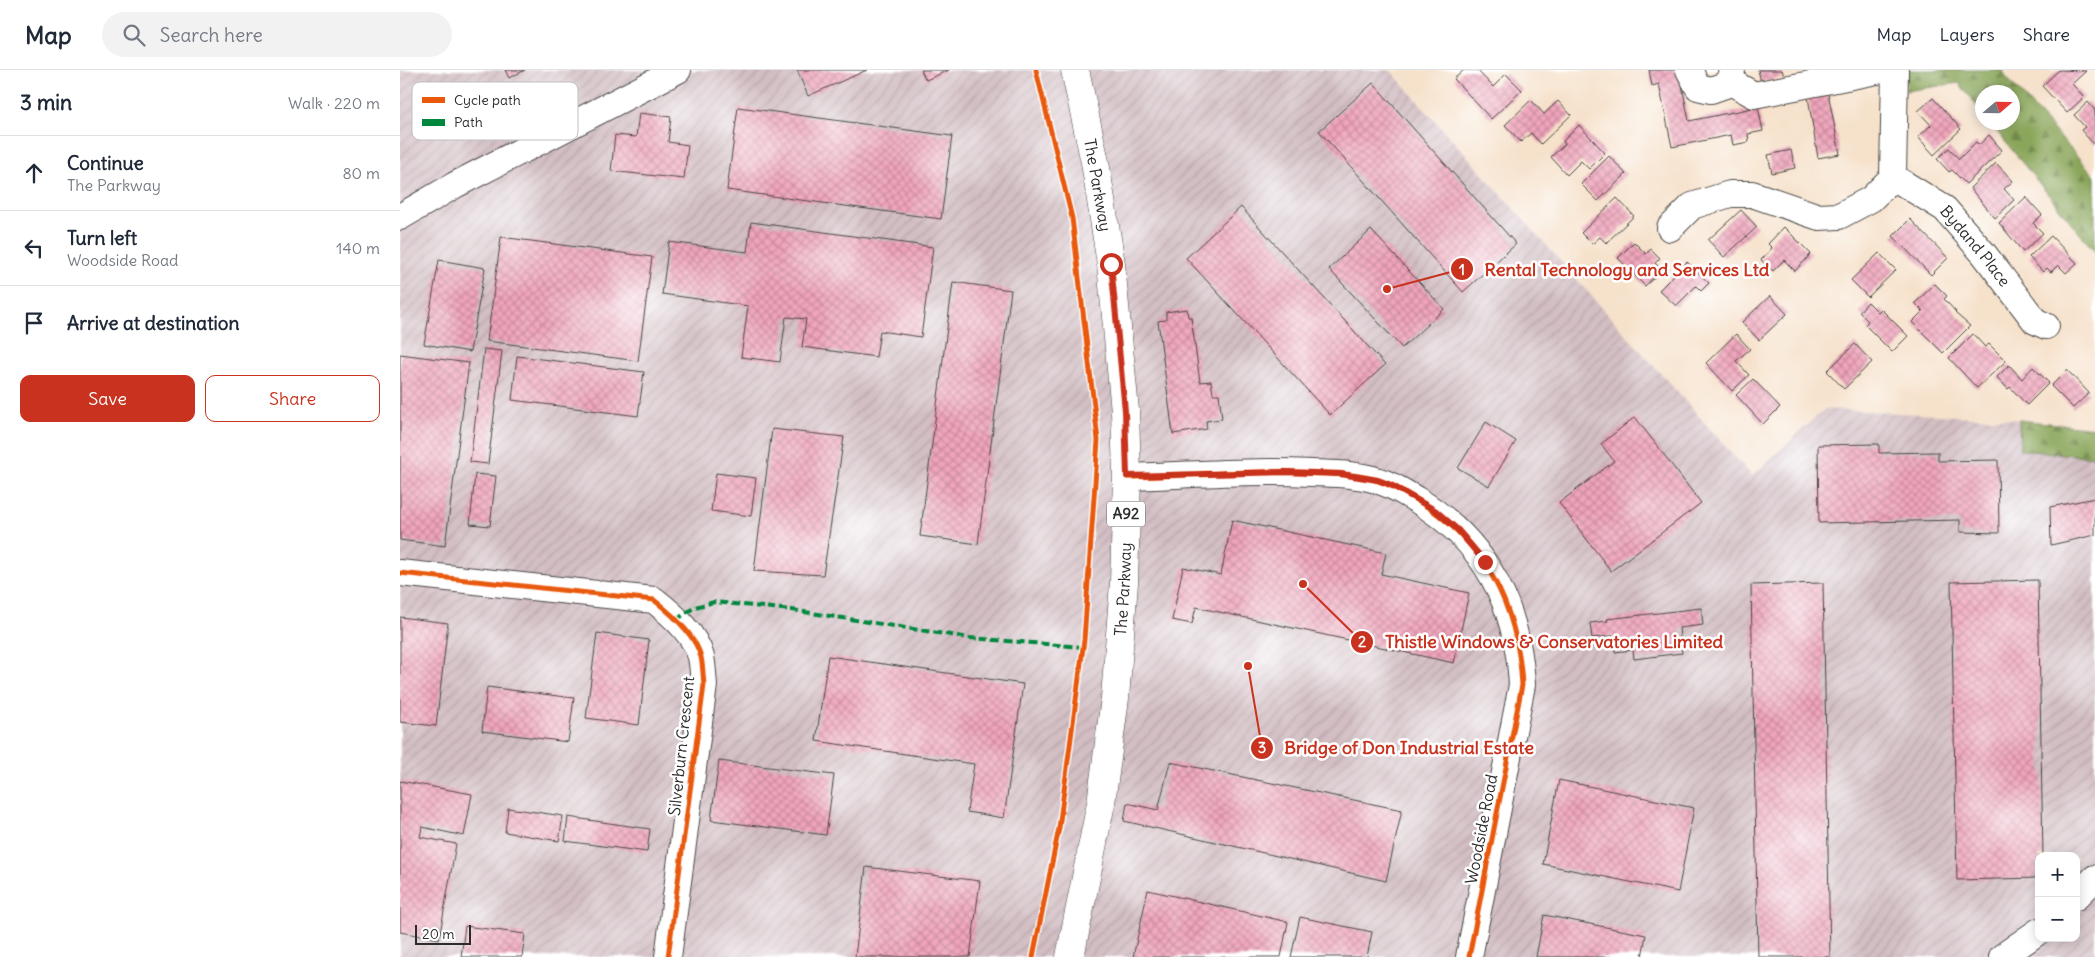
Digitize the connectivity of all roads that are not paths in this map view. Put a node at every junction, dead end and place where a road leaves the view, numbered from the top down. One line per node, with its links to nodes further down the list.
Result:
1 (678, 70): 7 (street)
2 (1075, 70): 13 (main road, The Parkway / A92)
3 (1689, 70): 6 (street)
4 (1882, 70): 6 (street)
5 (1895, 70): 9 (street)
6 (1731, 74)
7 (578, 122)
8 (542, 140): 10 (street)
9 (1893, 177): 11 (street); 12 (street, Bydand Place)
10 (400, 217)
11 (1670, 228)
12 (2046, 326)
13 (1127, 476): 19 (main road, The Parkway / A92); 20 (street, Woodside Road)
14 (400, 573): 18 (street, Silverburn Crescent)
15 (2095, 878): 16 (street)
16 (2080, 893)
17 (2035, 934): 21 (street)
18 (668, 957)
19 (1070, 957)
20 (1469, 957)
21 (2002, 957)

